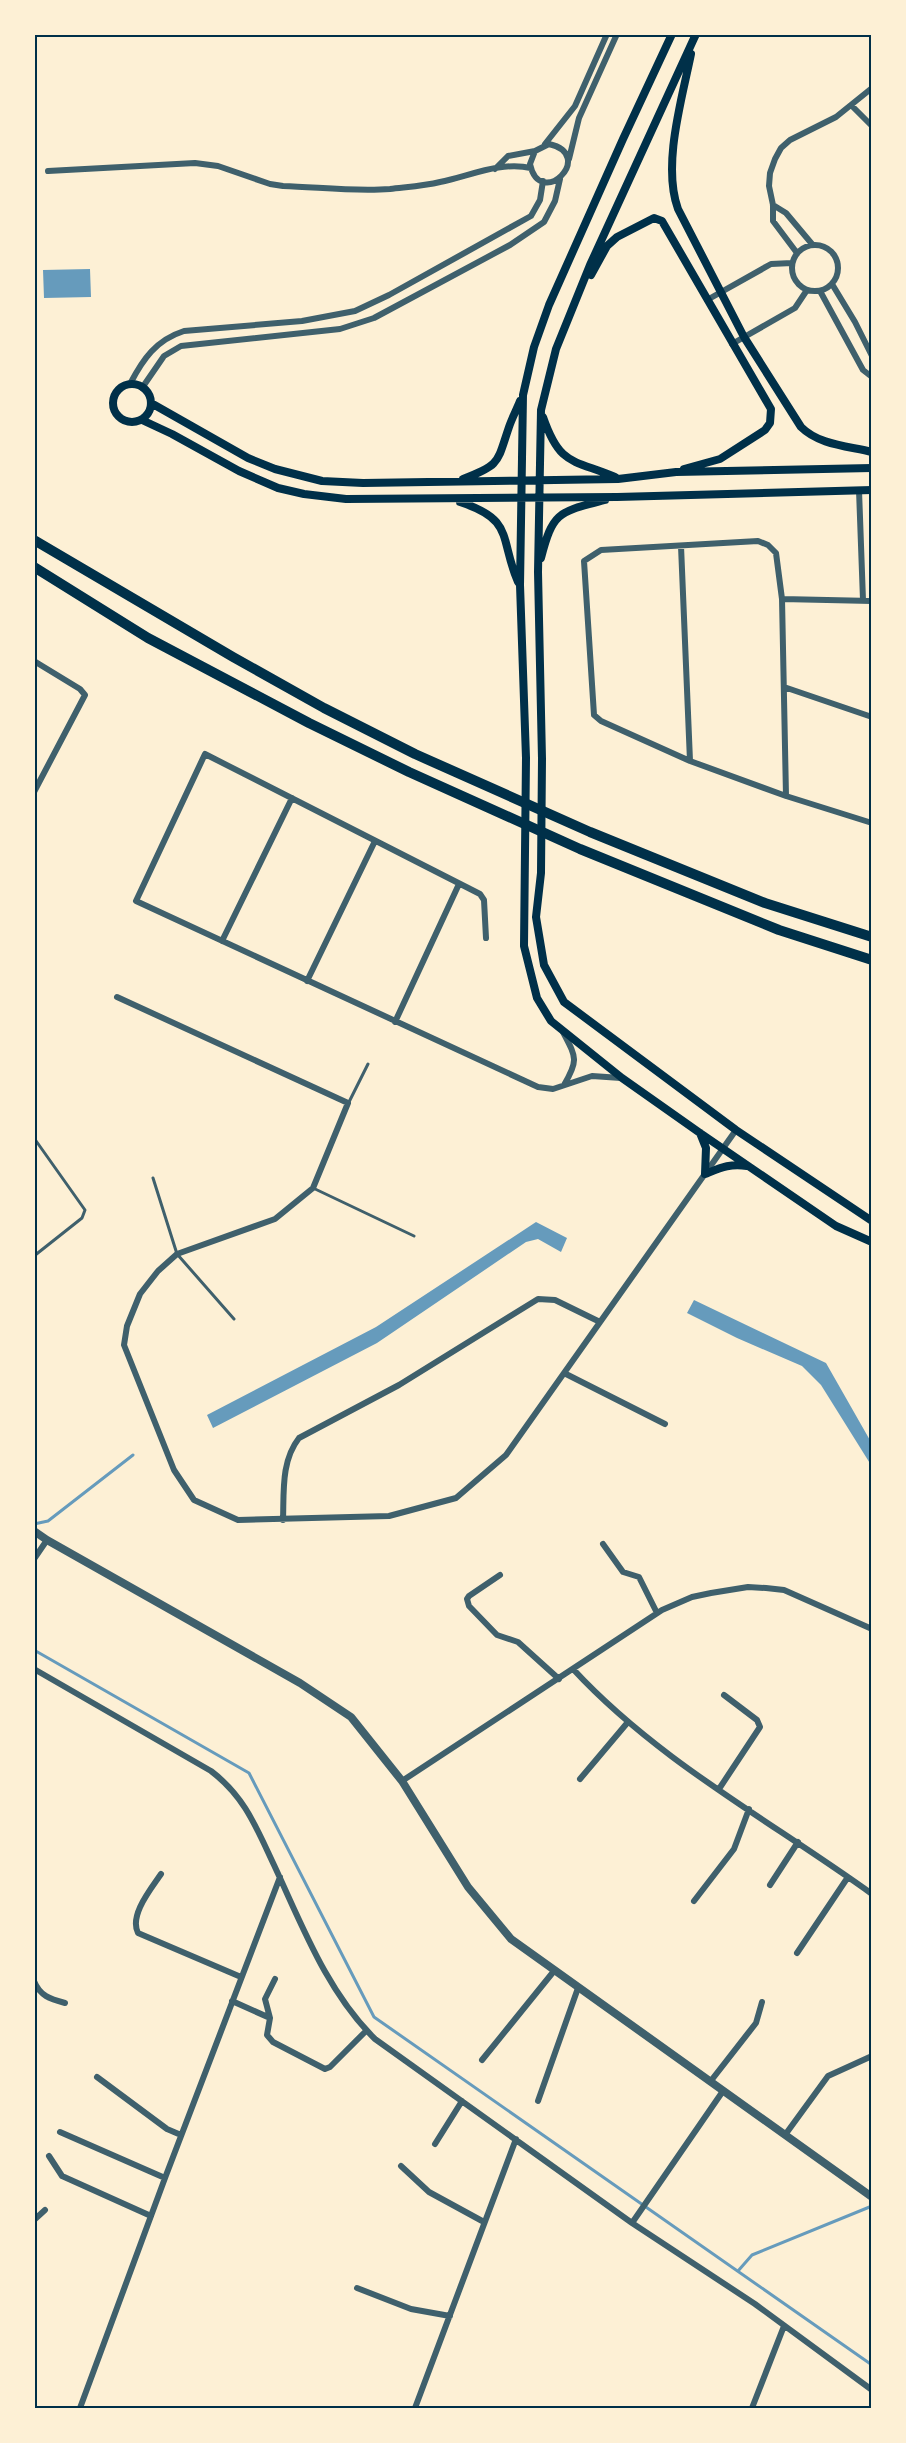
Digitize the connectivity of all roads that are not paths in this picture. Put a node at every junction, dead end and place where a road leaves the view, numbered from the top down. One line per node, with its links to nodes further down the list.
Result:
1 (607, 34): 8 (street)
2 (617, 34): 10 (street)
3 (672, 34): 32 (main road)
4 (695, 37): 23 (main road); 25 (main road)
5 (872, 88): 6 (street)
6 (852, 106): 7 (street); 16 (street)
7 (872, 126)
8 (544, 144): 9 (street); 10 (street)
9 (535, 151): 11 (street); 12 (street)
10 (568, 163): 14 (street)
11 (531, 168): 12 (street); 15 (street)
12 (495, 169): 13 (street)
13 (48, 171)
14 (560, 179): 15 (street); 31 (street)
15 (543, 181): 30 (street)
16 (773, 205): 17 (street); 18 (street)
17 (812, 244): 18 (street); 20 (street)
18 (797, 253): 19 (street)
19 (792, 263): 21 (street); 23 (street)
20 (832, 284): 22 (street); 28 (street)
21 (807, 290): 22 (street); 26 (street)
22 (820, 291): 29 (street)
23 (720, 293): 24 (street); 26 (main road)
24 (707, 300): 25 (main road); 27 (main road)
25 (572, 308): 34 (main road)
26 (744, 336): 27 (street); 36 (main road)
27 (732, 344): 38 (main road)
28 (872, 356)
29 (872, 377)
30 (130, 384): 31 (main road); 35 (main road)
31 (142, 388): 33 (main road)
32 (523, 395): 40 (main road); 42 (main road)
33 (151, 403): 35 (main road); 42 (main road)
34 (541, 410): 39 (main road); 41 (main road)
35 (142, 420): 48 (main road)
36 (872, 452)
37 (872, 468): 38 (main road)
38 (675, 472): 39 (main road)
39 (618, 478): 41 (main road)
40 (522, 480): 41 (main road); 42 (main road); 46 (main road)
41 (539, 480): 47 (main road)
42 (457, 481)
43 (859, 490): 44 (main road); 45 (main road); 55 (street)
44 (872, 490)
45 (617, 496): 47 (main road); 52 (main road)
46 (521, 498): 47 (main road); 48 (main road); 53 (main road)
47 (539, 498): 52 (main road)
48 (452, 499): 53 (main road)
49 (34, 540): 67 (highway)
50 (681, 546): 54 (street); 60 (street); 60 (street)
51 (34, 567): 70 (highway)
52 (538, 572): 79 (main road)
53 (520, 585): 74 (main road)
54 (782, 599): 55 (street); 58 (street)
55 (863, 600): 56 (street)
56 (872, 601)
57 (34, 661): 61 (street)
58 (784, 687): 59 (street); 62 (street)
59 (871, 716)
60 (690, 761): 62 (street)
61 (34, 792)
62 (786, 796): 64 (street)
63 (292, 798): 65 (street); 69 (street); 69 (street)
64 (872, 823)
65 (375, 840): 66 (street); 71 (street)
66 (459, 884): 68 (street); 73 (street)
67 (872, 937)
68 (486, 938)
69 (222, 941): 71 (street)
70 (872, 960)
71 (307, 981): 73 (street)
72 (117, 997): 78 (street)
73 (395, 1022): 77 (street)
74 (562, 1030): 76 (main road); 77 (street)
75 (368, 1064): 78 (lane)
76 (622, 1078): 77 (street); 80 (main road)
77 (563, 1085)
78 (348, 1103): 86 (street)
79 (736, 1130): 82 (street); 87 (main road)
80 (700, 1133): 82 (main road); 84 (main road)
81 (34, 1138): 91 (lane)
82 (723, 1148): 83 (main road); 84 (street)
83 (752, 1167): 84 (main road); 89 (main road)
84 (705, 1174): 93 (street)
85 (153, 1178): 90 (lane)
86 (313, 1188): 88 (lane); 90 (street)
87 (872, 1221)
88 (414, 1236)
89 (872, 1242)
90 (177, 1254): 92 (lane); 96 (street)
91 (34, 1256)
92 (234, 1319)
93 (600, 1322): 94 (street); 96 (street)
94 (564, 1373): 95 (street); 96 (street)
95 (665, 1424)
96 (283, 1520)
97 (34, 1531): 98 (street)
98 (47, 1540): 100 (street); 110 (street)
99 (603, 1544): 102 (street)
100 (34, 1559)
101 (500, 1575): 106 (street)
102 (657, 1613): 103 (street); 105 (street)
103 (872, 1629)
104 (34, 1669): 115 (street)
105 (573, 1669): 106 (street); 108 (street)
106 (559, 1678): 110 (street)
107 (724, 1695): 111 (street)
108 (628, 1722): 109 (street); 111 (street)
109 (580, 1779)
110 (402, 1781): 121 (street)
111 (719, 1789): 112 (street)
112 (749, 1809): 113 (street); 119 (street)
113 (798, 1842): 116 (street); 117 (street)
114 (161, 1874): 122 (street)
115 (280, 1877): 122 (street); 130 (street)
116 (848, 1877): 118 (street); 120 (street)
117 (770, 1885)
118 (872, 1894)
119 (694, 1902)
120 (797, 1953)
121 (554, 1971): 125 (street); 132 (street)
122 (241, 1977): 126 (street)
123 (275, 1979): 129 (street)
124 (34, 1981): 128 (street)
125 (578, 1988): 134 (street); 137 (street)
126 (232, 2001): 129 (street); 139 (street)
127 (762, 2002): 134 (street)
128 (64, 2003)
129 (270, 2018): 130 (street)
130 (366, 2031): 136 (street)
131 (872, 2056): 140 (street)
132 (482, 2060)
133 (97, 2077): 139 (street)
134 (711, 2082): 135 (street)
135 (723, 2091): 140 (street); 151 (street)
136 (462, 2101): 141 (street); 142 (street)
137 (538, 2101)
138 (60, 2132): 145 (street)
139 (181, 2135): 145 (street)
140 (785, 2135): 146 (street)
141 (516, 2139): 150 (street); 151 (street)
142 (435, 2144)
143 (48, 2156): 148 (street)
144 (401, 2166): 150 (street)
145 (165, 2178): 148 (street)
146 (872, 2197)
147 (45, 2210): 149 (street)
148 (151, 2216): 156 (street)
149 (34, 2220)
150 (484, 2222): 153 (street)
151 (632, 2223): 154 (street)
152 (357, 2288): 153 (street)
153 (450, 2316): 157 (street)
154 (784, 2326): 155 (street); 158 (street)
155 (872, 2390)
156 (80, 2409)
157 (415, 2409)
158 (752, 2409)

